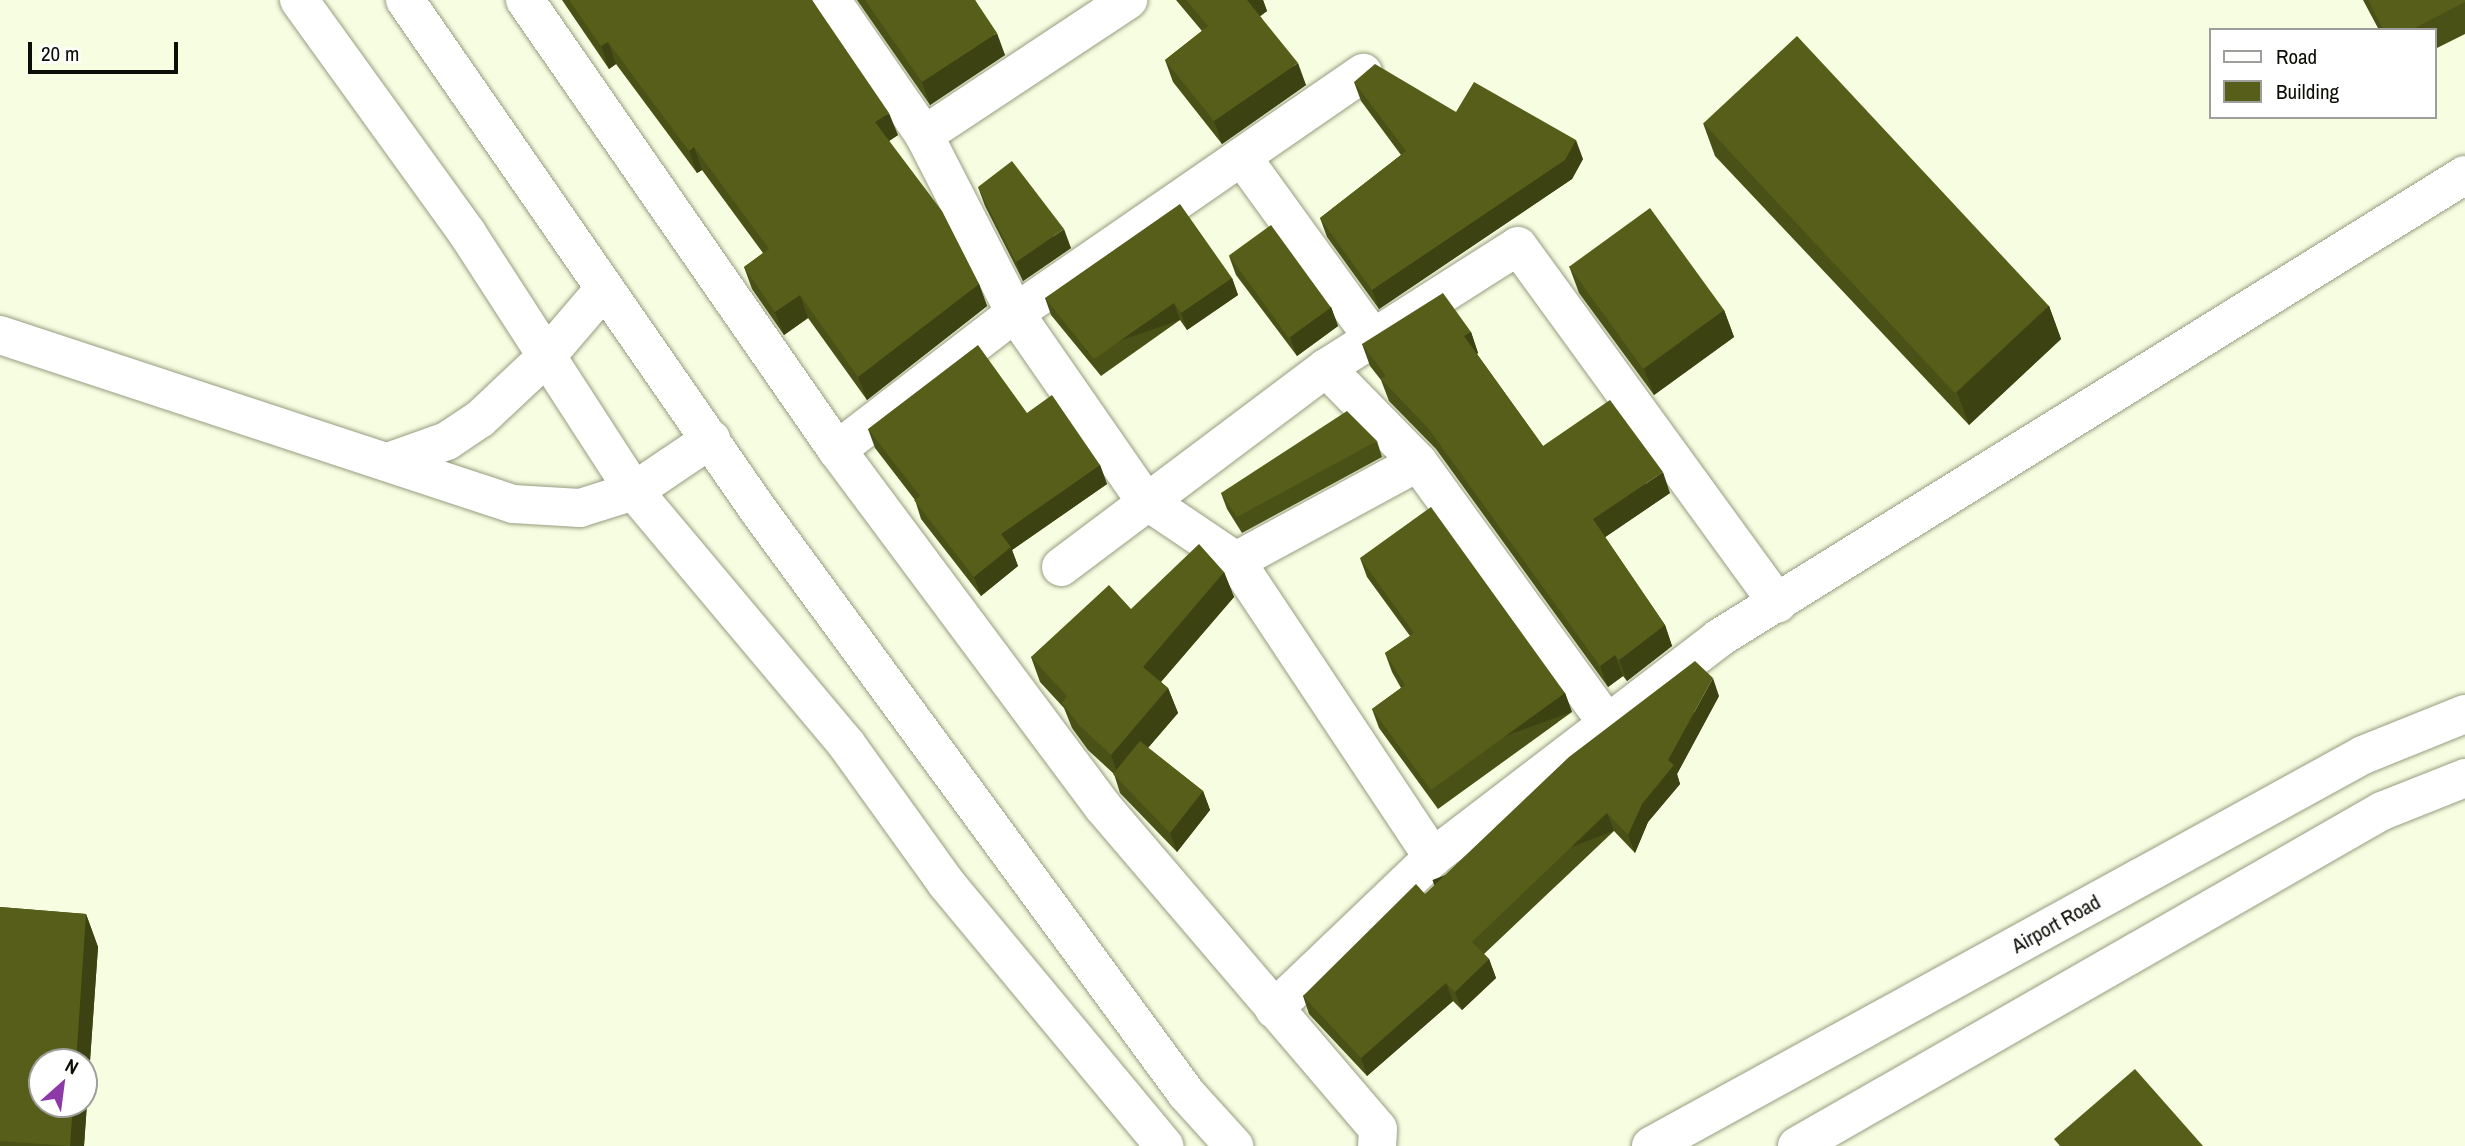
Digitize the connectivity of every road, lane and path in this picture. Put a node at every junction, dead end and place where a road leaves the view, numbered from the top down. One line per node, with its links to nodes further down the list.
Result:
1 (299, 0): 14 (street)
2 (405, 0): 10 (street)
3 (525, 0): 17 (street)
4 (831, 0): 7 (street)
5 (1128, 0): 7 (street)
6 (1363, 73): 8 (street)
7 (924, 135): 11 (street)
8 (1242, 156): 11 (street); 13 (street)
9 (2465, 175): 24 (street)
10 (604, 289): 14 (street); 16 (street)
11 (1015, 313): 17 (street); 21 (street)
12 (0, 334): 18 (street)
13 (1373, 338): 15 (street); 24 (street)
14 (546, 357): 18 (street); 20 (street)
15 (1326, 368): 19 (street); 21 (street)
16 (712, 439): 20 (street); 30 (street)
17 (837, 450): 29 (street)
18 (391, 461): 20 (street)
19 (1418, 462): 22 (street); 26 (street)
20 (634, 491): 31 (street)
21 (1144, 499): 22 (street); 23 (street)
22 (1236, 561): 28 (street)
23 (1061, 567)
24 (1778, 604): 26 (street)
25 (2465, 713): 35 (street, Airport Road)
26 (1607, 723): 28 (street)
27 (2465, 778): 36 (street)
28 (1433, 857): 29 (street)
29 (1274, 1009): 34 (street)
30 (1147, 1041): 31 (street); 33 (street)
31 (1110, 1075): 32 (street)
32 (1164, 1146)
33 (1234, 1146)
34 (1377, 1146)
35 (1651, 1146)
36 (1797, 1146)

